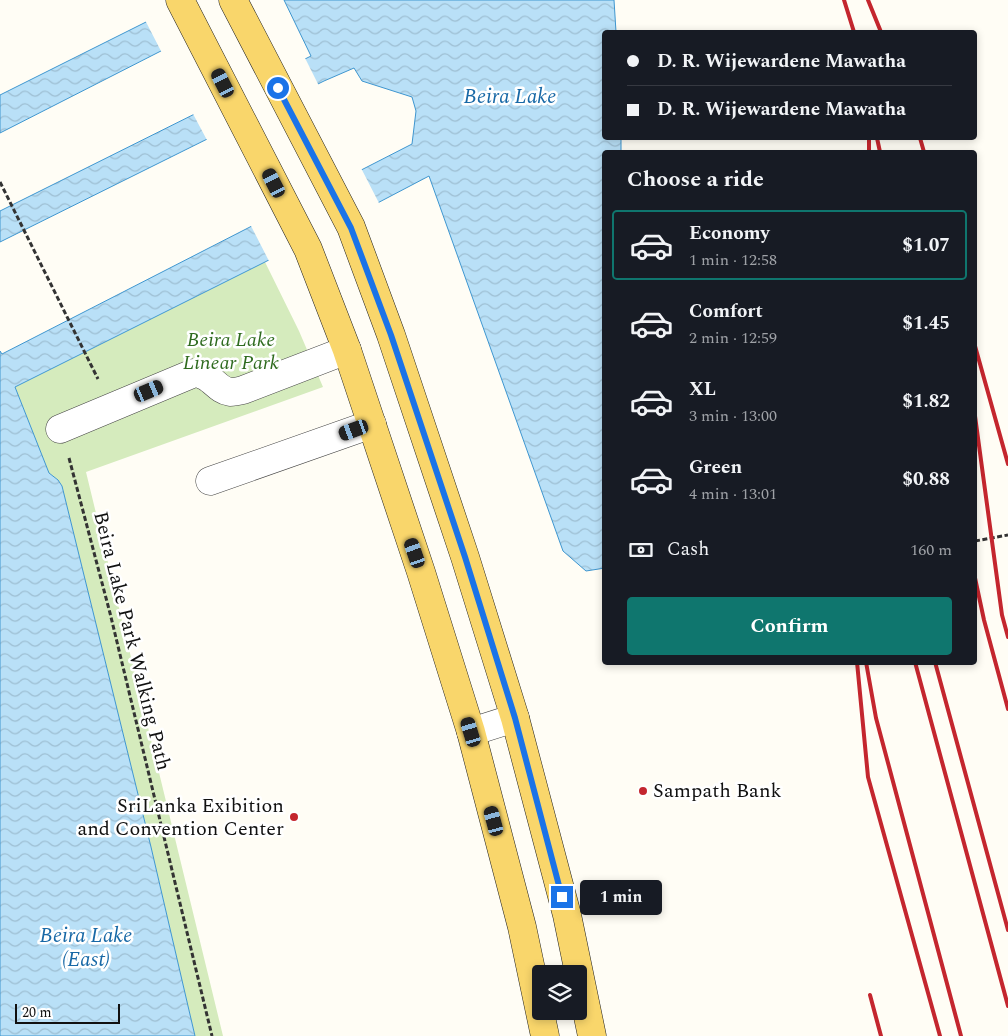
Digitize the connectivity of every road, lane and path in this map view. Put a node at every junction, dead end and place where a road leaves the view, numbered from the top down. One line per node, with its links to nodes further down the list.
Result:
1 (180, 0): 4 (main road)
2 (233, 0): 11 (main road)
3 (0, 182): 5 (path)
4 (347, 350): 6 (main road); 7 (lane)
5 (86, 356)
6 (372, 424): 8 (lane); 12 (main road)
7 (60, 429): 13 (path, Beira Lake Park Walking Path)
8 (210, 481)
9 (1008, 535): 10 (path)
10 (977, 541)
11 (515, 718): 12 (lane); 15 (main road)
12 (471, 732): 14 (main road)
13 (212, 1036)
14 (545, 1036)
15 (592, 1036)

